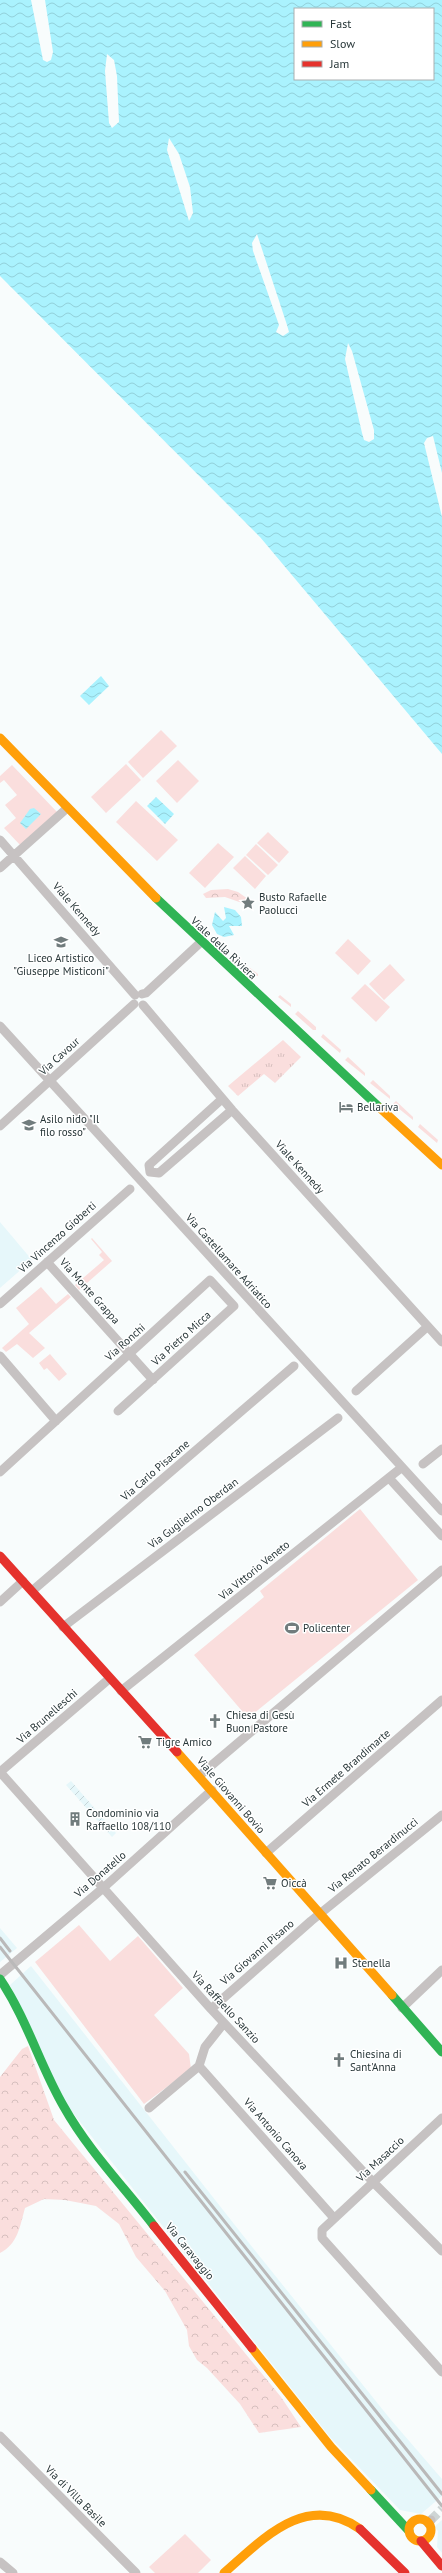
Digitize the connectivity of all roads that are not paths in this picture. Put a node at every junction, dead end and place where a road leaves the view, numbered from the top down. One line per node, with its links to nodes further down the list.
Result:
1 (0, 738): 2 (street, Viale della Riviera)
2 (65, 810): 4 (street); 6 (street, Viale della Riviera)
3 (0, 840): 4 (street, Viale Kennedy)
4 (14, 856): 5 (street); 7 (street, Viale Kennedy)
5 (0, 868)
6 (201, 942): 7 (street); 14 (street, Viale della Riviera)
7 (138, 994): 8 (street)
8 (139, 1004): 10 (street, Via Cavour); 11 (street, Viale Kennedy)
9 (0, 1026): 10 (street, Via Castellamare Adriatico)
10 (50, 1081): 13 (street, Via Cavour); 31 (street, Via Castellamare Adriatico)
11 (222, 1099): 12 (street, Viale Kennedy); 12 (street)
12 (232, 1110): 19 (street, Viale Kennedy)
13 (0, 1126)
14 (442, 1165)
15 (130, 1189): 16 (street, Via Vincenzo Gioberti)
16 (47, 1262): 18 (street, Via Vincenzo Gioberti); 21 (street, Via Monte Grappa)
17 (210, 1280): 21 (street, Via Ronchi); 24 (street, Via Pietro Micca)
18 (0, 1304)
19 (427, 1327): 20 (street, Viale Kennedy); 25 (street)
20 (442, 1342)
21 (130, 1354): 24 (street, Via Monte Grappa); 28 (street, Via Ronchi)
22 (0, 1356): 28 (street)
23 (294, 1366): 39 (street, Via Carlo Pisacane)
24 (153, 1380): 26 (street, Via Pietro Micca)
25 (356, 1391)
26 (118, 1411)
27 (338, 1418): 41 (street, Via Guglielmo Oberdan)
28 (56, 1421): 32 (street, Via Ronchi)
29 (442, 1449): 30 (street)
30 (423, 1464)
31 (401, 1468): 33 (street, Via Vittorio Veneto); 34 (street, Via Castellamare Adriatico)
32 (0, 1472)
33 (389, 1478): 35 (street); 43 (street, Via Vittorio Veneto)
34 (442, 1511)
35 (442, 1536)
36 (0, 1556): 38 (street, Viale Giovanni Bovio)
37 (442, 1570): 46 (street)
38 (23, 1581): 39 (street, Viale Giovanni Bovio); 40 (street)
39 (32, 1591): 41 (street, Viale Giovanni Bovio)
40 (0, 1602)
41 (63, 1627): 42 (street, Viale Giovanni Bovio)
42 (110, 1679): 43 (street, Viale Giovanni Bovio); 45 (street, Via Brunelleschi)
43 (121, 1691): 46 (street, Viale Giovanni Bovio)
44 (442, 1700): 49 (street, Via Ermete Brandimarte)
45 (0, 1772): 50 (street, Via Raffaello Sanzio)
46 (198, 1776): 47 (street, Viale Giovanni Bovio)
47 (212, 1790): 49 (street, Viale Giovanni Bovio); 50 (street, Via Donatello)
48 (442, 1815): 51 (street, Via Renato Berardinucci)
49 (266, 1853): 51 (street, Viale Giovanni Bovio)
50 (102, 1889): 53 (street, Via Donatello); 55 (street, Via Raffaello Sanzio)
51 (320, 1914): 54 (street, Viale Giovanni Bovio); 55 (street, Via Giovanni Pisano)
52 (442, 1970): 54 (street)
53 (1, 1976): 66 (street, Via Caravaggio)
54 (402, 2008): 57 (street, Viale Giovanni Bovio)
55 (211, 2009): 56 (street, Via Raffaello Sanzio)
56 (224, 2022): 58 (street); 61 (street, Via Raffaello Sanzio)
57 (442, 2052)
58 (199, 2066): 59 (street); 62 (street, Via Antonio Canova)
59 (149, 2108)
60 (442, 2118): 61 (street, Via Masaccio)
61 (373, 2182): 62 (street, Via Masaccio); 63 (street, Via Raffaello Sanzio)
62 (334, 2218): 64 (street, Via Masaccio)
63 (442, 2251)
64 (442, 2372)
65 (0, 2436): 73 (street, Via di Villa Basile)
66 (395, 2515): 67 (street, Via Caravaggio); 68 (street, Via Caravaggio)
67 (414, 2521): 68 (street); 69 (street)
68 (409, 2531): 69 (street)
69 (425, 2539): 71 (street)
70 (0, 2562): 72 (street)
71 (442, 2566)
72 (13, 2573)
73 (136, 2573)
74 (224, 2573): 75 (street)
75 (405, 2573)

